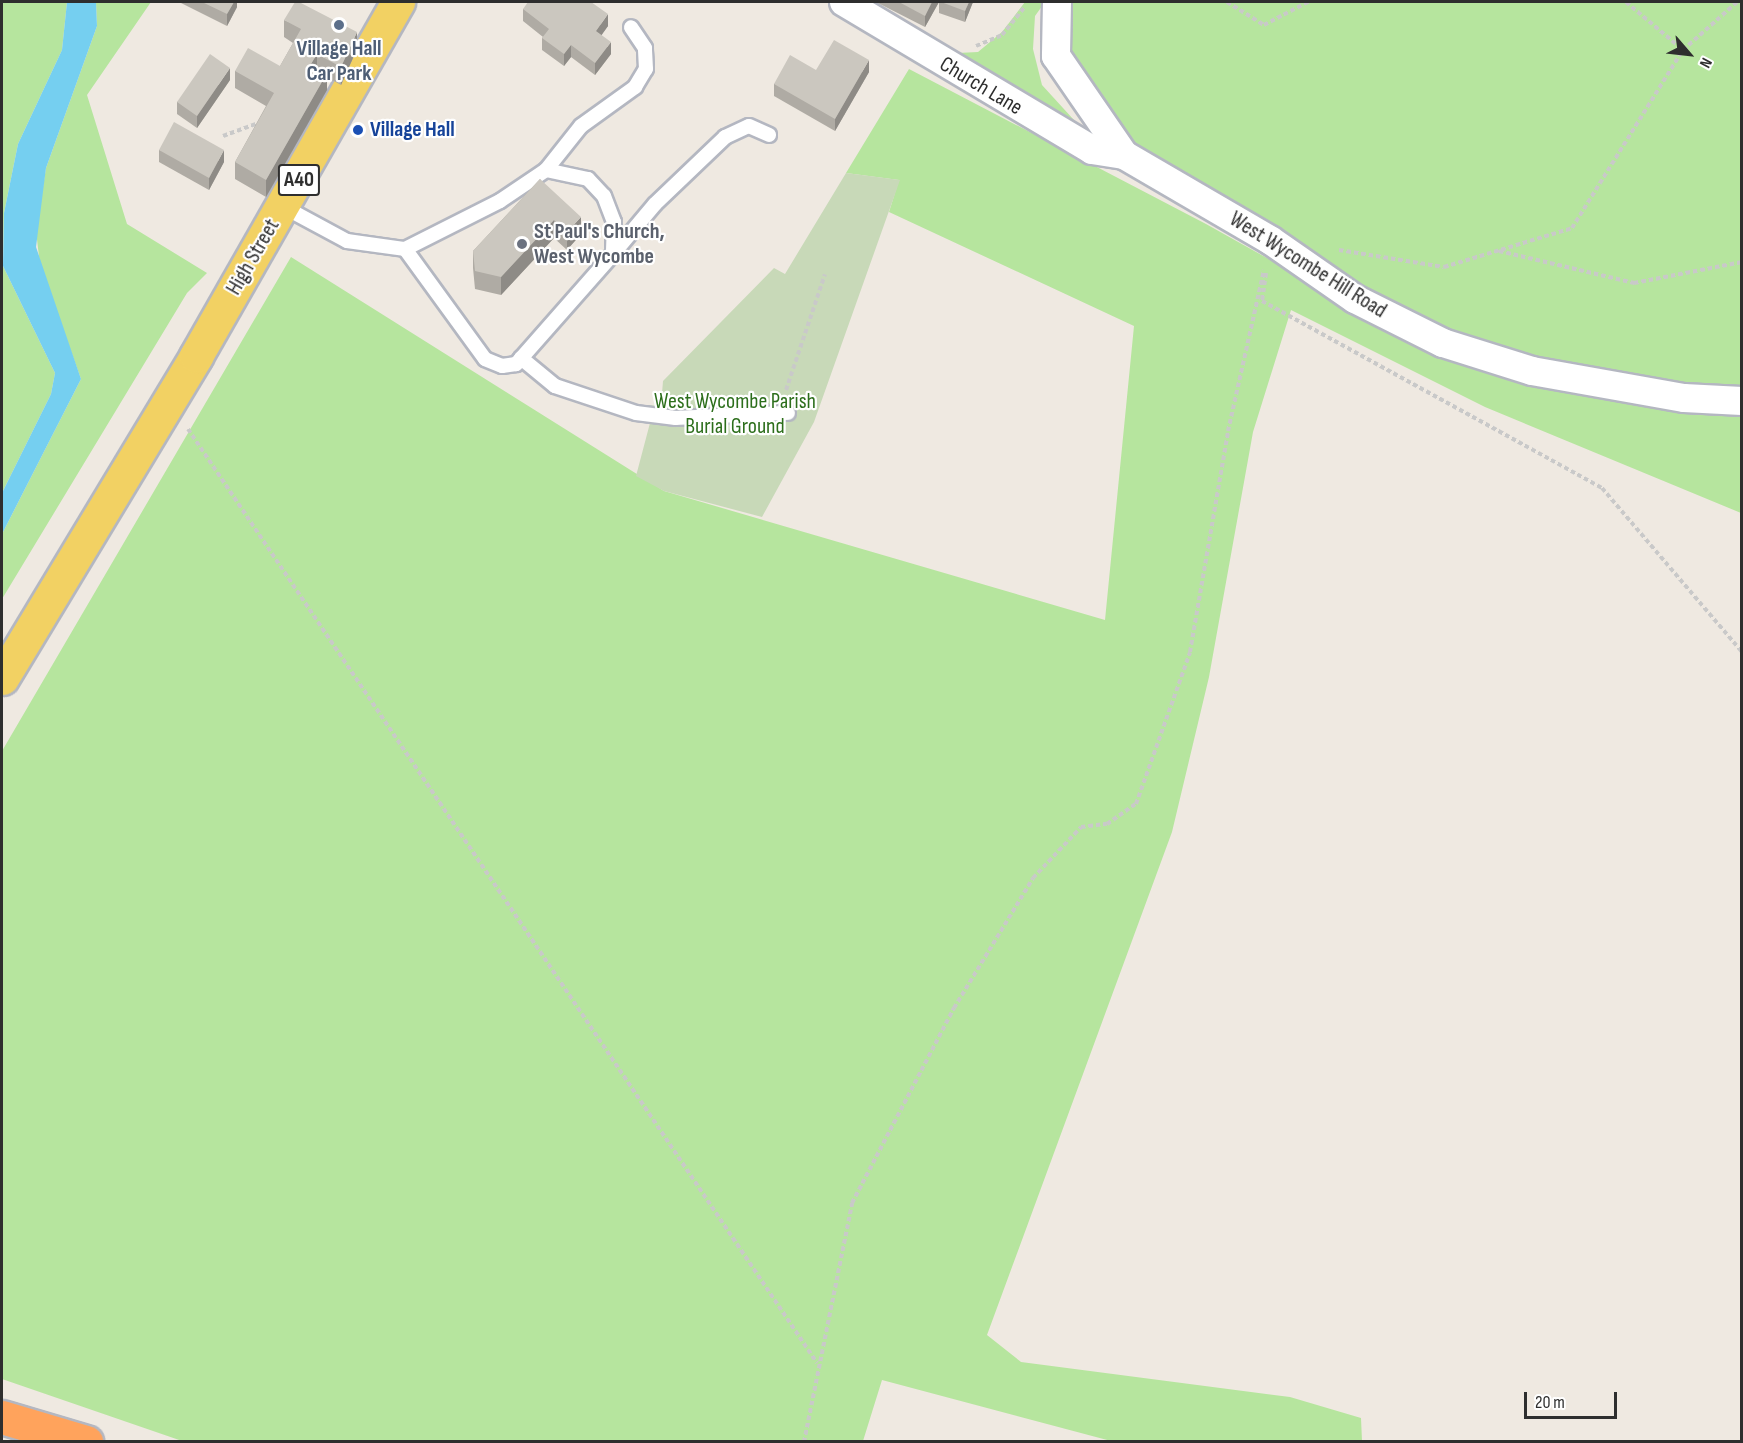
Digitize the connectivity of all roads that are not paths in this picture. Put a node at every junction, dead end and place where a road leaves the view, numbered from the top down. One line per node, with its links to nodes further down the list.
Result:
1 (398, 2): 8 (main road, High Street / A40)
2 (844, 2): 6 (street, Church Lane)
3 (1057, 2): 6 (street, West Wycombe Hill Road)
4 (631, 27): 7 (lane)
5 (770, 135): 10 (lane)
6 (1124, 155): 12 (street, West Wycombe Hill Road)
7 (546, 170): 9 (lane); 10 (lane)
8 (282, 206): 9 (lane); 14 (main road, High Street / A40)
9 (405, 249): 11 (lane)
10 (613, 254): 11 (lane)
11 (521, 358): 13 (lane)
12 (1742, 401)
13 (783, 413)
14 (2, 678)
15 (2, 1417): 16 (highway)
16 (86, 1442)

